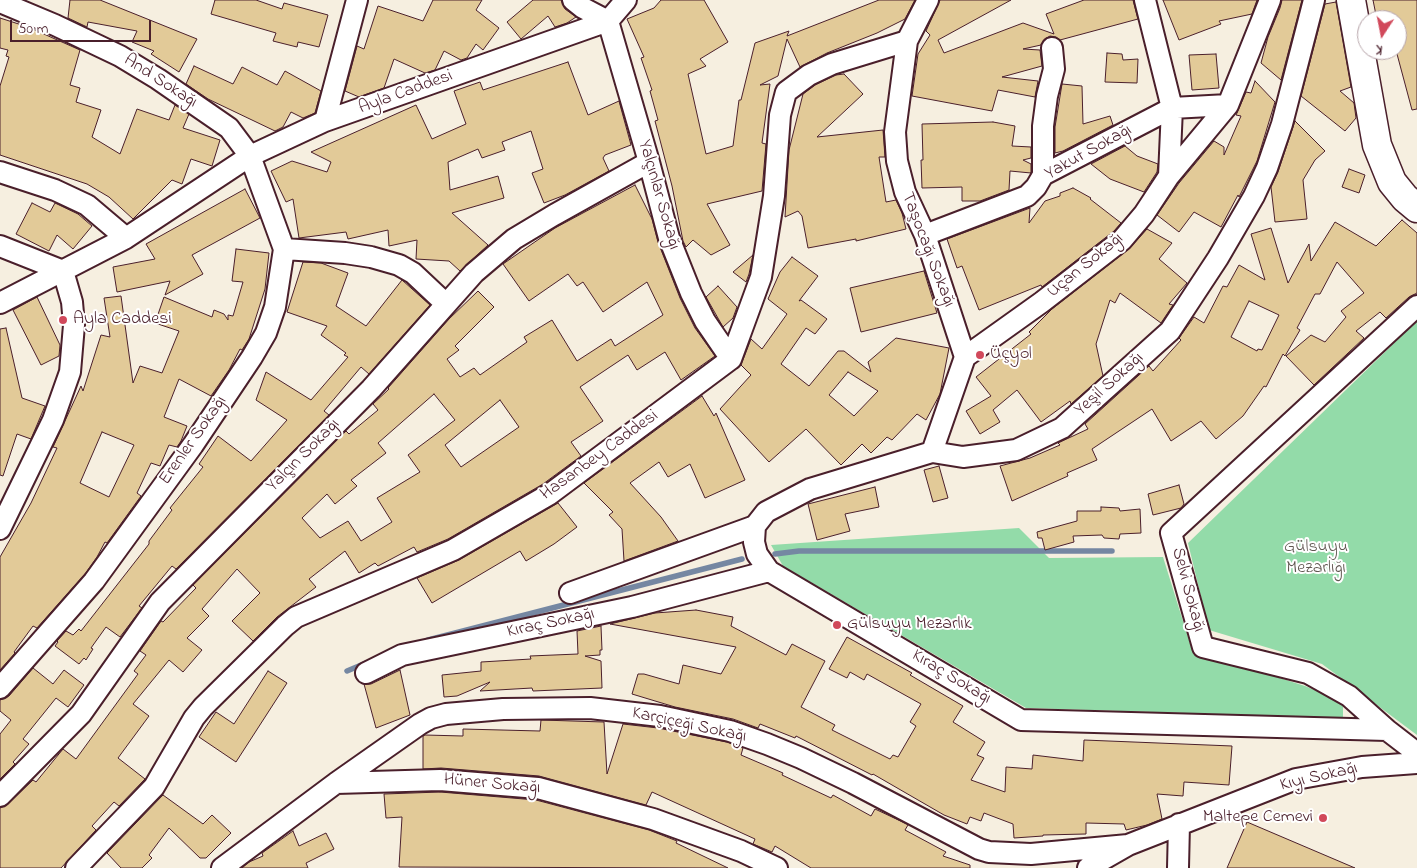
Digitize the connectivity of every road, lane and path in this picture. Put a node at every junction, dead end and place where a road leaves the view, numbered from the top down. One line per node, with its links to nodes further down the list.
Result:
1 (357, 0): 15 (street)
2 (573, 0): 10 (street)
3 (626, 0): 10 (street, Ayla Caddesi)
4 (928, 0): 11 (street, Taşocağı Sokağı)
5 (1145, 0): 14 (street)
6 (1270, 0): 13 (street)
7 (1314, 0): 32 (street, Yeşil Sokağı)
8 (1351, 0): 21 (main road)
9 (0, 2): 16 (street, And Sokağı)
10 (608, 21): 15 (street, Ayla Caddesi); 17 (street, Yalçınlar Sokağı)
11 (907, 41): 22 (street, Taşocağı Sokağı); 31 (street)
12 (1052, 48): 19 (street)
13 (1228, 105): 14 (street); 20 (street, Uçan Sokağı)
14 (1172, 108): 19 (street, Yakut Sokağı); 20 (street)
15 (326, 121): 16 (street, Ayla Caddesi)
16 (250, 156): 23 (street, Ayla Caddesi); 25 (street, Erenler Sokağı)
17 (649, 162): 28 (street, Yalçın Sokağı); 31 (street, Yalçınlar Sokağı)
18 (0, 172): 23 (street)
19 (1043, 176): 22 (street, Yakut Sokağı)
20 (1169, 176): 30 (street, Uçan Sokağı)
21 (1417, 208)
22 (925, 235): 30 (street, Taşocağı Sokağı)
23 (126, 238): 26 (street, Ayla Caddesi)
24 (0, 246): 26 (street)
25 (284, 249): 28 (street); 38 (street, Erenler Sokağı)
26 (63, 271): 27 (street, Ayla Caddesi); 34 (street)
27 (0, 303)
28 (446, 304): 43 (street, Yalçın Sokağı)
29 (1417, 306): 39 (street, Selvi Sokağı)
30 (965, 358): 32 (street)
31 (731, 359): 46 (street, Hasanbey Caddesi)
32 (932, 452): 33 (street, Yeşil Sokağı)
33 (755, 526): 35 (street); 36 (street)
34 (0, 529)
35 (769, 571): 37 (street, Kıraç Sokağı); 39 (street, Kıraç Sokağı)
36 (570, 593)
37 (366, 672)
38 (0, 688)
39 (1387, 730): 40 (street, Selvi Sokağı)
40 (1417, 753)
41 (1417, 763): 44 (street, Kıyı Sokağı)
42 (336, 783): 45 (street, Karçiçeği Sokağı); 47 (street); 48 (street, Hüner Sokağı)
43 (0, 796)
44 (1179, 824): 45 (street, Kıyı Sokağı); 50 (street)
45 (1128, 845): 49 (street, Kıyı Sokağı)
46 (76, 868)
47 (222, 868)
48 (777, 868)
49 (1088, 868)
50 (1178, 868)

